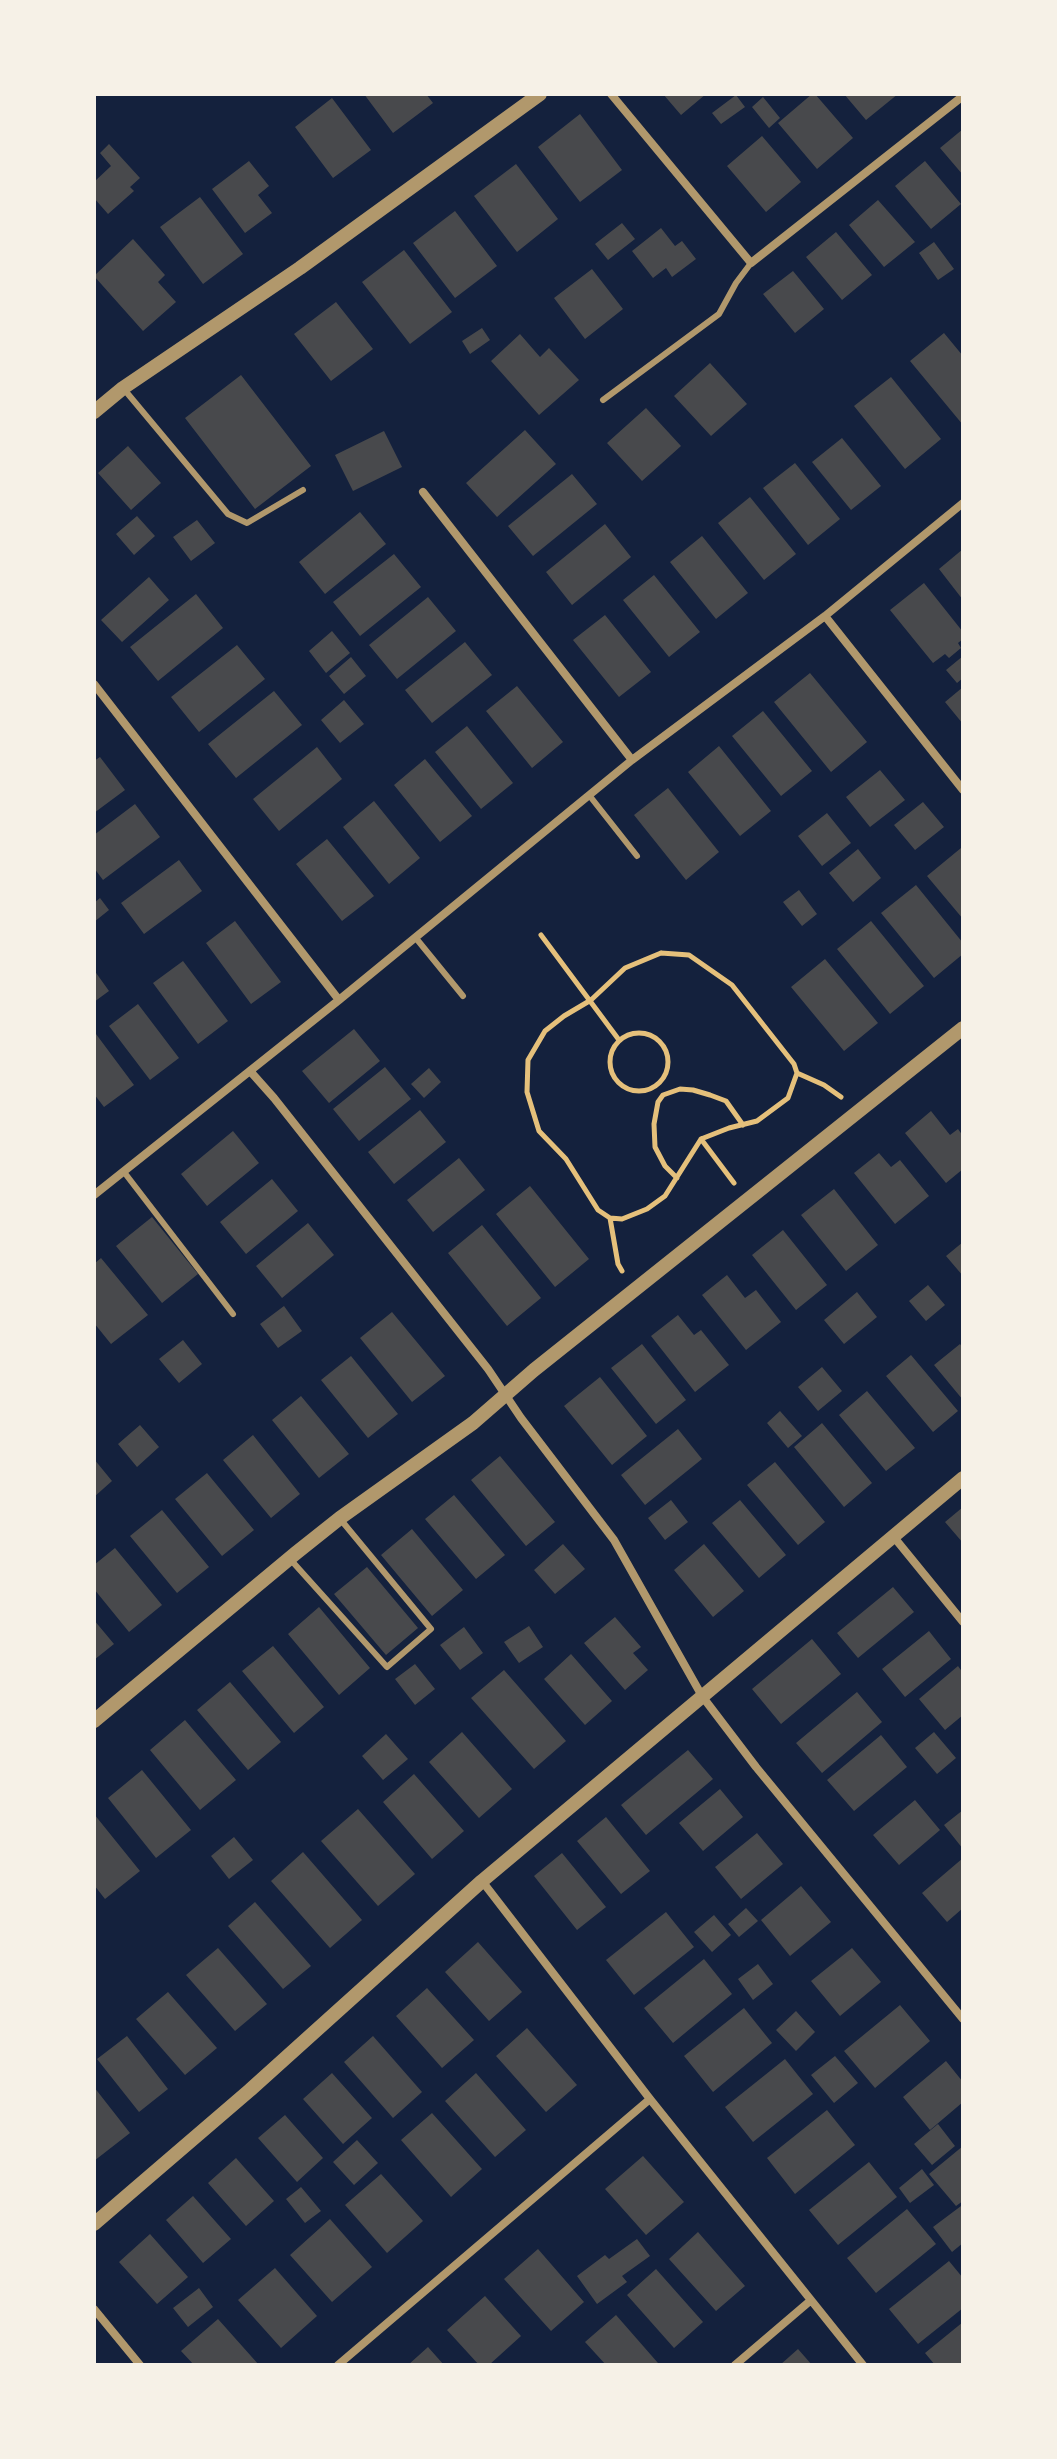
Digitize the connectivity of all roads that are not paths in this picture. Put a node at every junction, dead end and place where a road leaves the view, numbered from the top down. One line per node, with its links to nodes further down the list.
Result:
1 (540, 94): 5 (street)
2 (611, 94): 4 (street)
3 (963, 96): 4 (street)
4 (751, 263): 6 (lane)
5 (123, 388): 7 (street); 8 (lane)
6 (603, 400)
7 (94, 412)
8 (303, 490)
9 (423, 492): 13 (street)
10 (963, 503): 11 (street)
11 (825, 616): 13 (street); 14 (street)
12 (94, 684): 19 (street)
13 (632, 760): 15 (street)
14 (963, 790)
15 (589, 795): 16 (lane); 17 (street)
16 (637, 856)
17 (415, 937): 18 (lane); 19 (street)
18 (463, 996)
19 (339, 1000): 21 (street)
20 (963, 1028): 25 (street)
21 (250, 1071): 22 (street); 25 (street)
22 (124, 1172): 23 (street); 24 (lane)
23 (94, 1195)
24 (233, 1314)
25 (505, 1395): 27 (street); 31 (street)
26 (963, 1478): 28 (street)
27 (340, 1518): 29 (street); 29 (lane)
28 (893, 1536): 30 (street); 31 (street)
29 (290, 1559): 32 (street)
30 (963, 1622)
31 (702, 1696): 33 (street); 34 (street)
32 (94, 1721)
33 (482, 1881): 35 (street); 36 (street)
34 (963, 2019)
35 (650, 2099): 37 (street); 40 (street)
36 (94, 2224)
37 (810, 2301): 41 (street); 42 (street)
38 (94, 2309): 39 (street)
39 (140, 2365)
40 (338, 2365)
41 (735, 2365)
42 (863, 2365)

